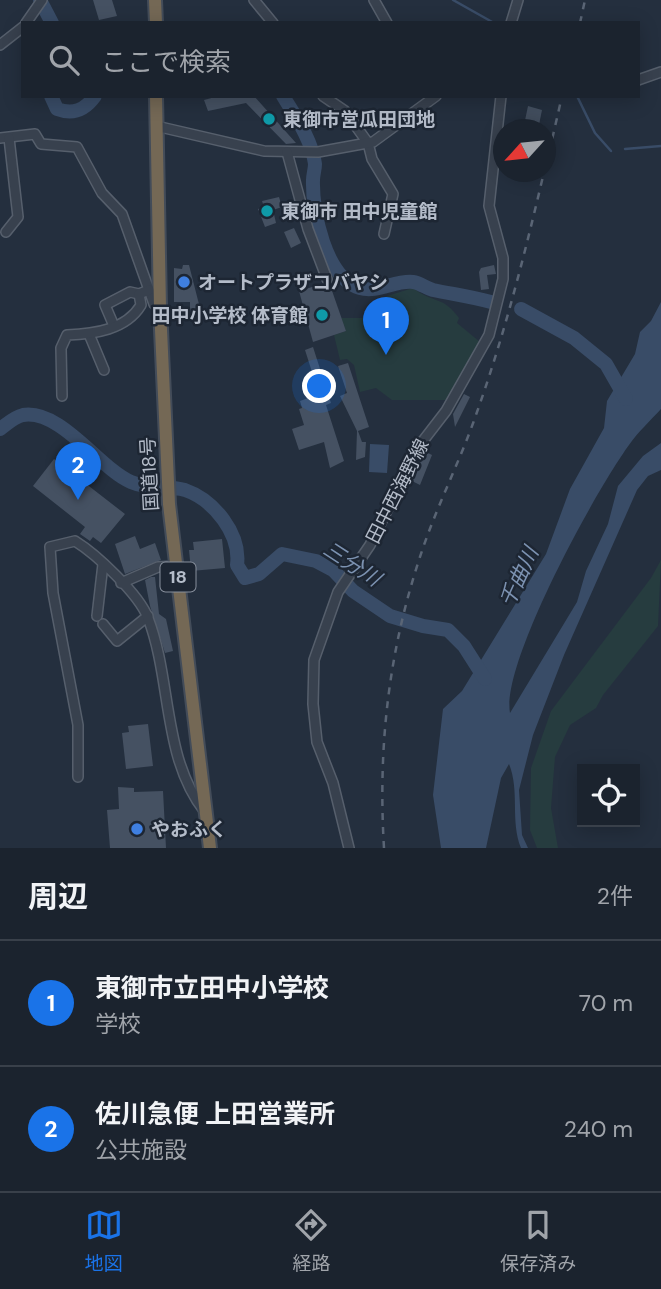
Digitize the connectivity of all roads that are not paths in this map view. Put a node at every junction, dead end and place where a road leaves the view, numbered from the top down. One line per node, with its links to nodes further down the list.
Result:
1 (42, 0): 6 (street)
2 (155, 0): 7 (highway)
3 (254, 0): 8 (street)
4 (374, 0): 9 (street)
5 (518, 0): 10 (street)
6 (27, 21)
7 (156, 21)
8 (271, 21)
9 (386, 21)
10 (512, 21)
11 (21, 28): 12 (street)
12 (0, 45)
13 (661, 72): 14 (street)
14 (640, 79)
15 (156, 98): 19 (highway, 国道18号 / 18)
16 (326, 98): 21 (street)
17 (431, 98): 21 (street)
18 (501, 98): 42 (street, 田中西海野線)
19 (156, 126): 22 (street); 28 (highway, 国道18号 / 18)
20 (5, 138): 23 (street); 26 (street)
21 (368, 143): 22 (street); 24 (street)
22 (287, 152): 25 (street)
23 (6, 232)
24 (384, 234)
25 (327, 279)
26 (149, 290): 27 (street); 28 (street)
27 (139, 293): 29 (street); 29 (street)
28 (160, 308): 34 (highway, 国道18号 / 18)
29 (114, 326): 30 (street)
30 (89, 334): 31 (street); 32 (street)
31 (104, 370)
32 (62, 396)
33 (103, 564): 35 (street); 36 (street); 39 (street)
34 (177, 566): 35 (street); 40 (highway, 国道18号 / 18)
35 (121, 583): 37 (street)
36 (97, 615)
37 (148, 616): 38 (street); 40 (street)
38 (103, 624)
39 (78, 777)
40 (207, 814): 41 (highway, 国道18号 / 18)
41 (210, 848)
42 (349, 848)

